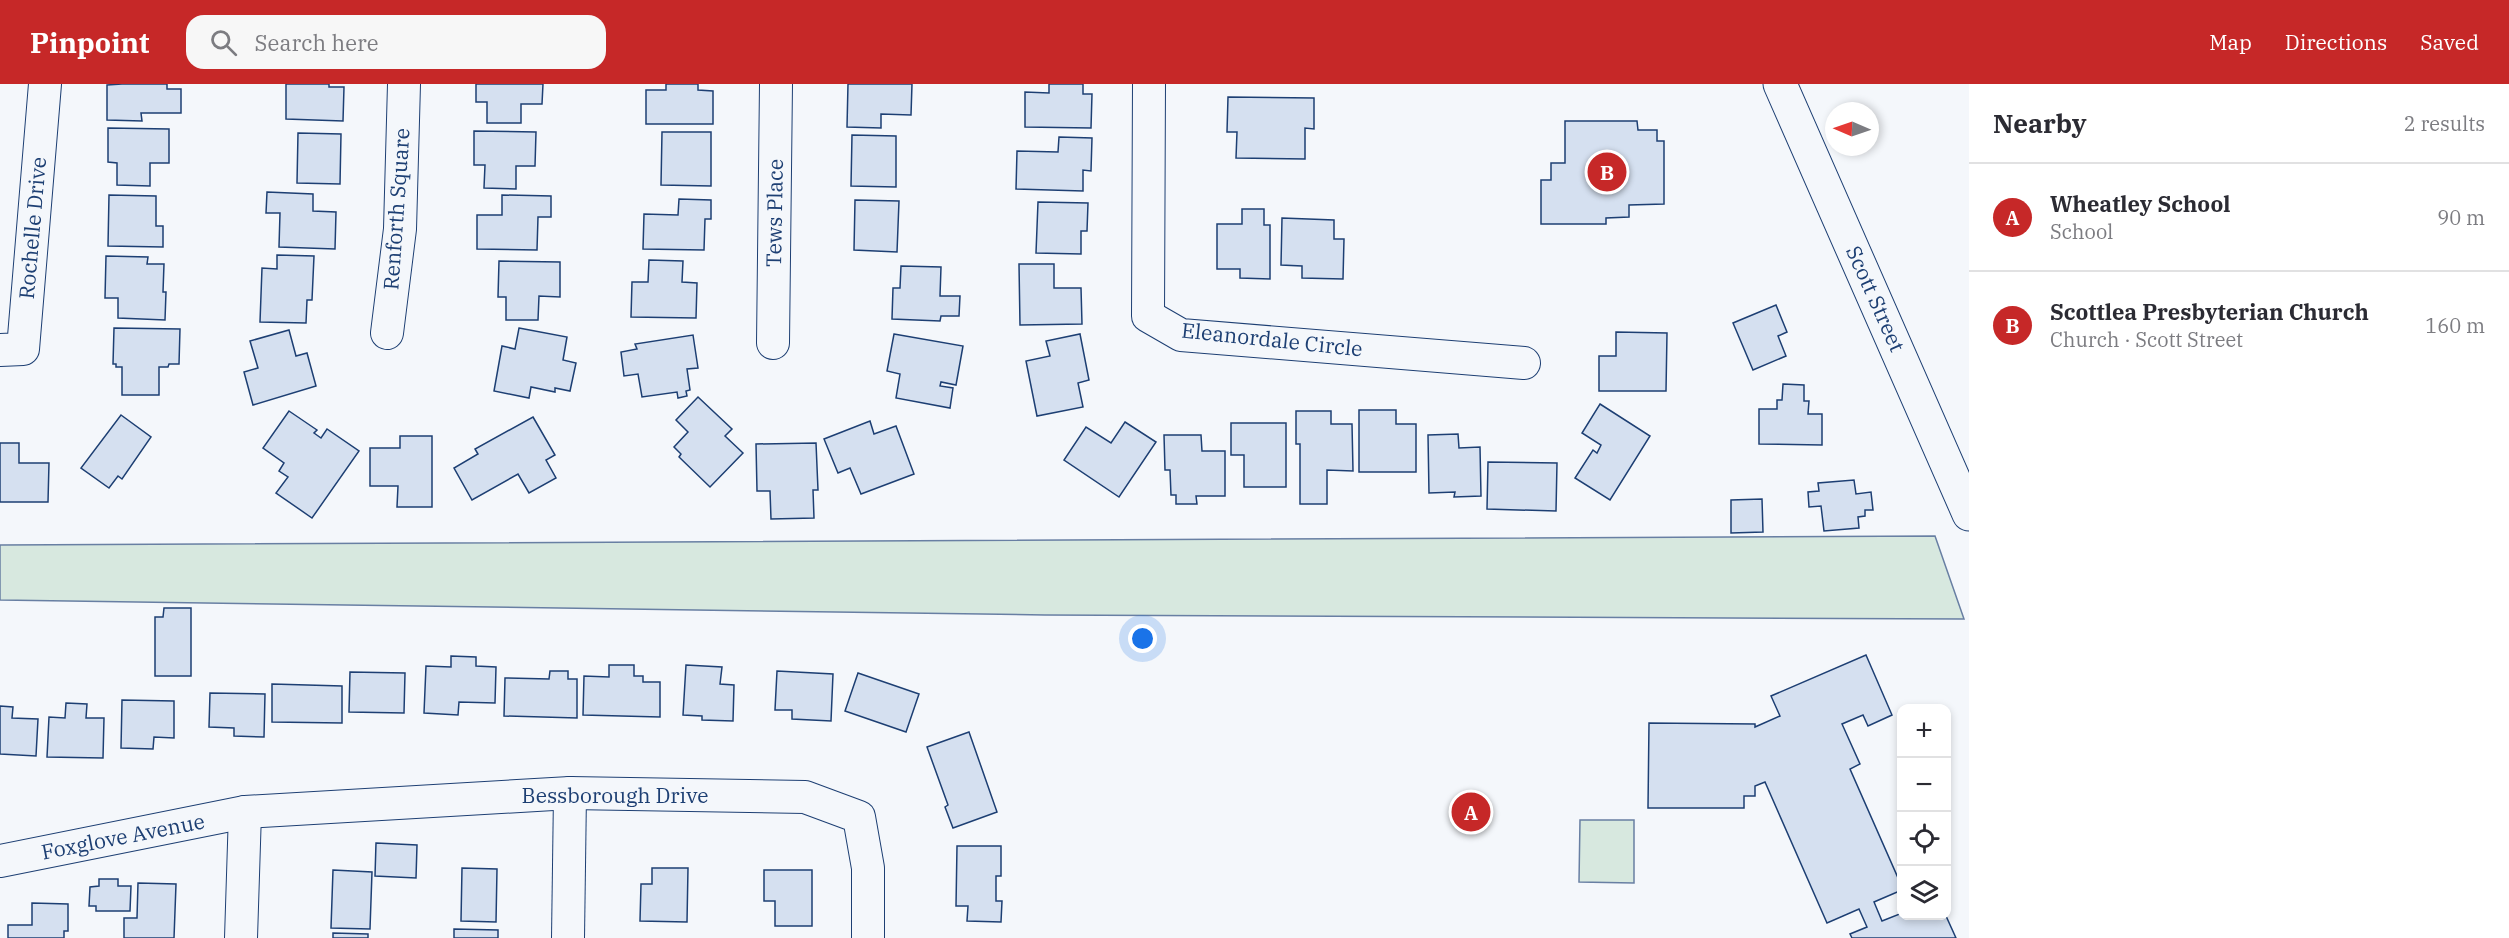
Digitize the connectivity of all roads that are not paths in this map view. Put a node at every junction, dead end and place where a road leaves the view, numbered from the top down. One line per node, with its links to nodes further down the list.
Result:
1 (45, 84): 8 (street, Rochelle Drive)
2 (404, 84): 6 (street, Renforth Square)
3 (776, 84): 7 (street, Tews Place)
4 (1149, 84): 9 (street, Eleanordale Circle)
5 (1780, 84): 10 (main road, Scott Street)
6 (387, 333)
7 (773, 343)
8 (0, 350)
9 (1524, 363)
10 (1969, 514)
11 (570, 793): 12 (street, Bessborough Drive); 15 (street); 16 (street, Bessborough Drive)
12 (245, 812): 13 (street, Foxglove Avenue); 14 (street)
13 (0, 861)
14 (242, 938)
15 (568, 938)
16 (868, 938)

